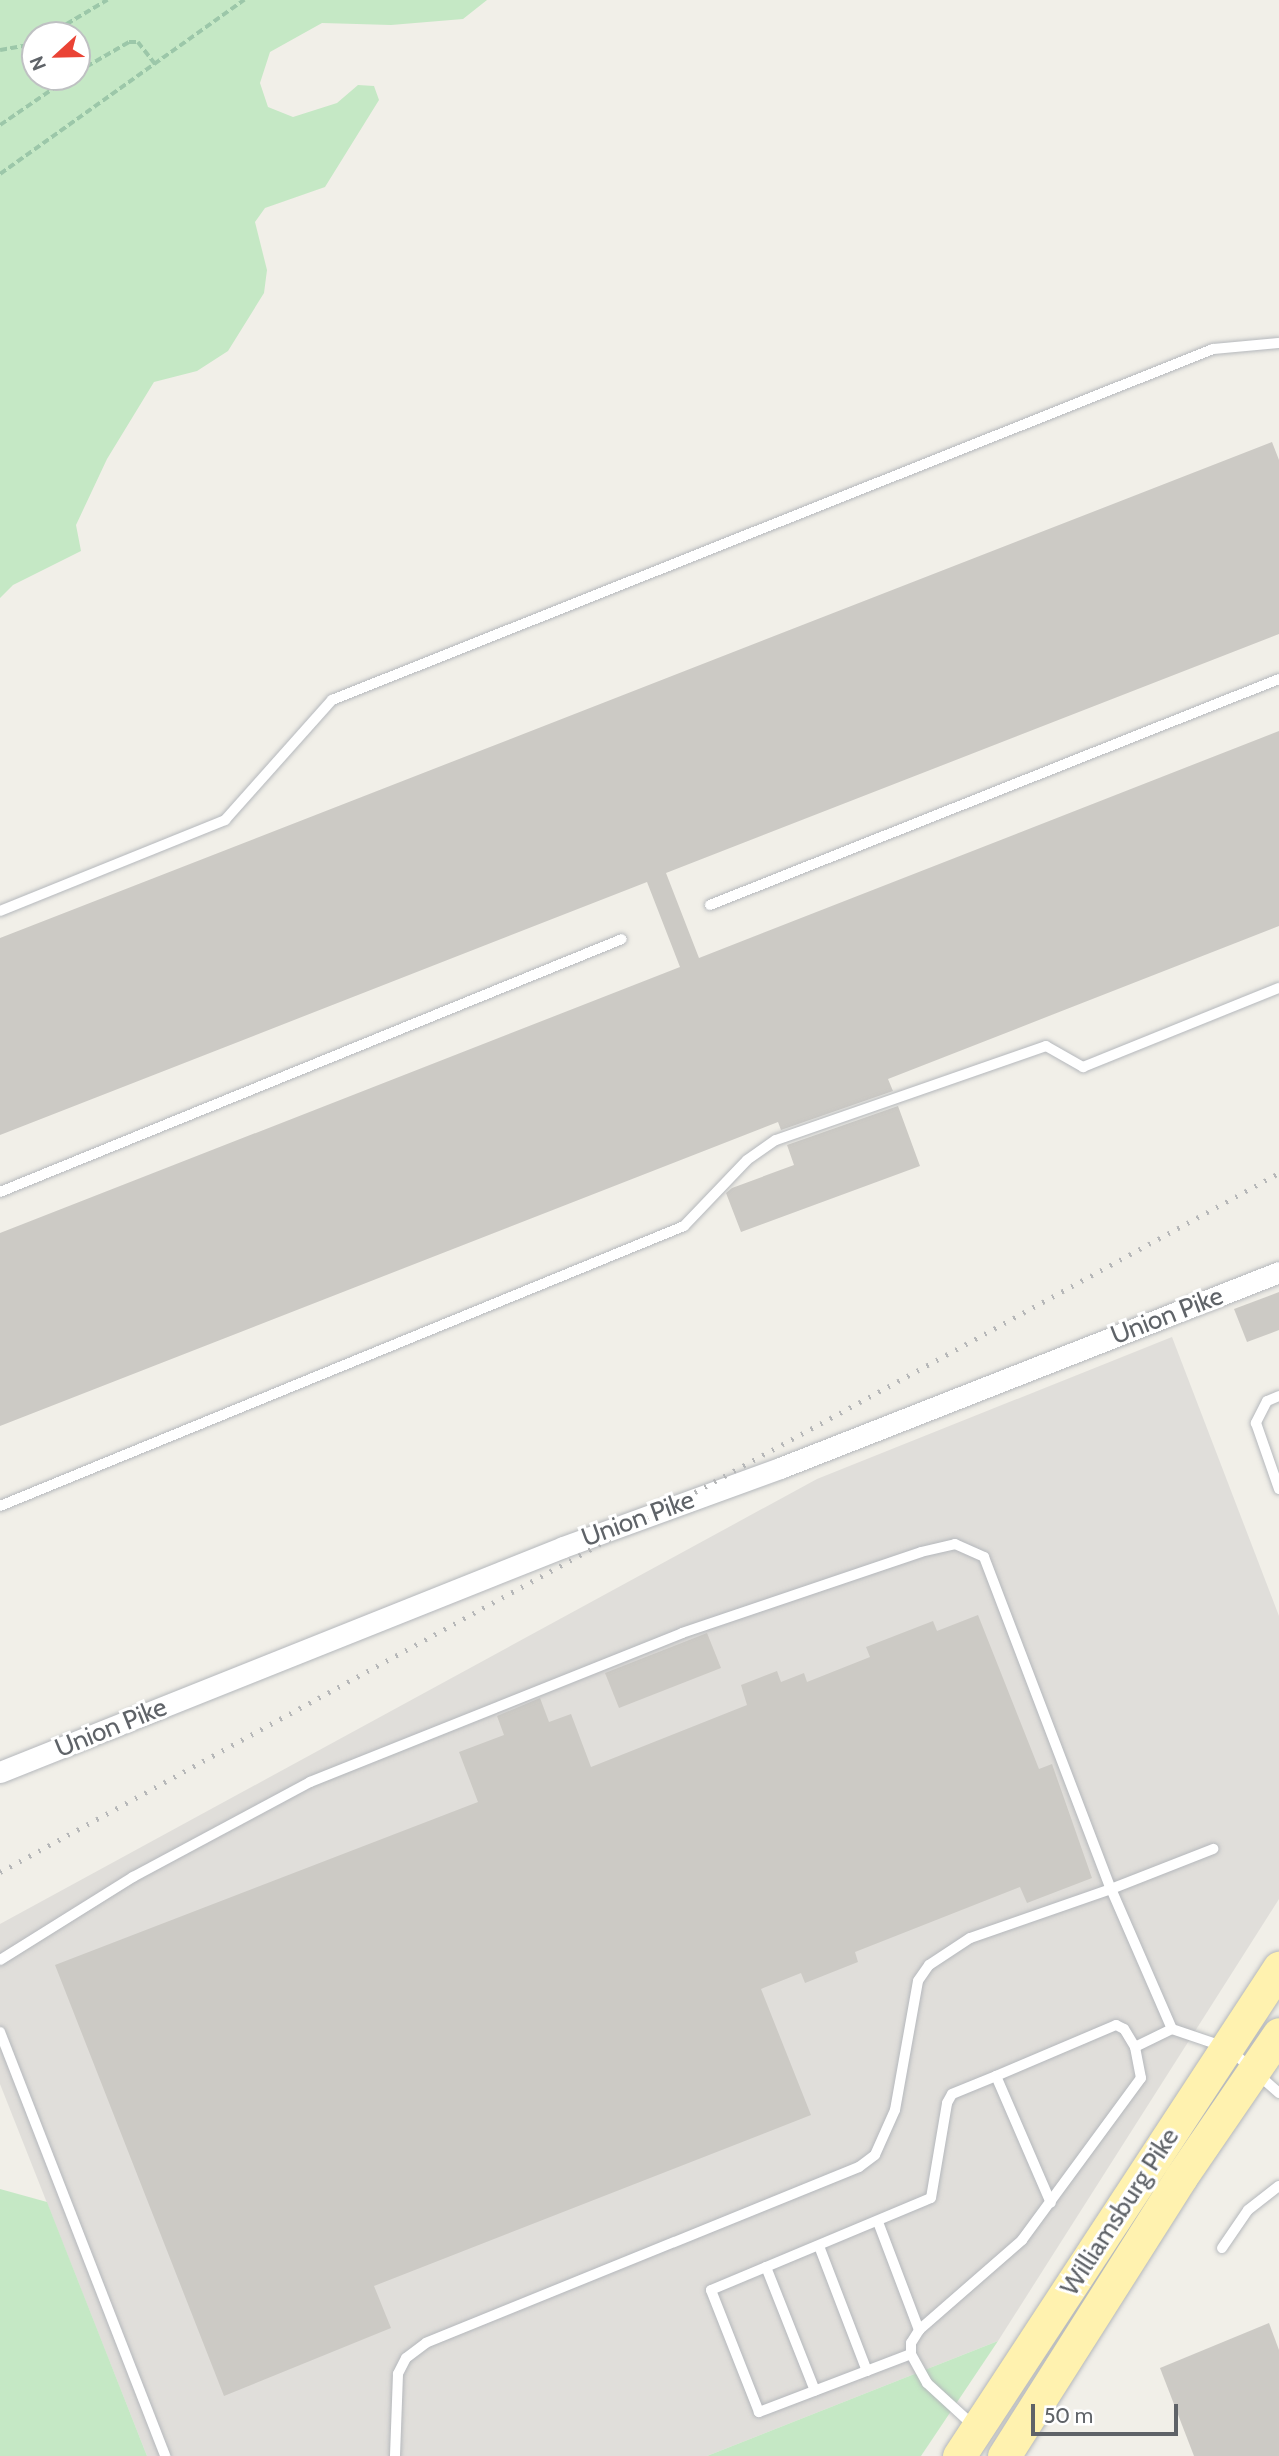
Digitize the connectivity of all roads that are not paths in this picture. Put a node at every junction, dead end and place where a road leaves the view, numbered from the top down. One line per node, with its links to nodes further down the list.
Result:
1 (1279, 343): 4 (lane)
2 (1279, 679): 3 (lane)
3 (710, 905)
4 (0, 911)
5 (622, 939): 7 (lane)
6 (1279, 988): 11 (lane)
7 (0, 1192)
8 (1279, 1272): 12 (street, Union Pike)
9 (1279, 1396): 10 (lane)
10 (1279, 1489)
11 (0, 1506)
12 (0, 1772)
13 (1213, 1849): 14 (lane)
14 (1111, 1889): 15 (lane); 17 (lane); 37 (lane)
15 (0, 1960)
16 (1279, 1968): 21 (main road, Williamsburg Pike)
17 (1172, 2029): 20 (lane); 21 (lane)
18 (0, 2032): 36 (lane)
19 (1279, 2034): 22 (main road, Williamsburg Pike)
20 (1135, 2047): 23 (lane); 26 (lane)
21 (1228, 2048): 22 (lane); 35 (main road, Williamsburg Pike)
22 (1256, 2068): 24 (lane); 38 (main road, Williamsburg Pike)
23 (996, 2076): 26 (lane); 27 (lane)
24 (1279, 2093)
25 (1279, 2186): 29 (lane)
26 (1051, 2203): 31 (lane)
27 (878, 2222): 28 (lane); 31 (lane)
28 (819, 2246): 30 (lane); 33 (lane)
29 (1222, 2248)
30 (766, 2267): 34 (lane); 34 (lane)
31 (919, 2330): 32 (lane)
32 (911, 2354): 33 (lane); 35 (lane)
33 (867, 2371): 34 (lane)
34 (815, 2391)
35 (968, 2442)
36 (165, 2456)
37 (396, 2456)
38 (1004, 2456)

